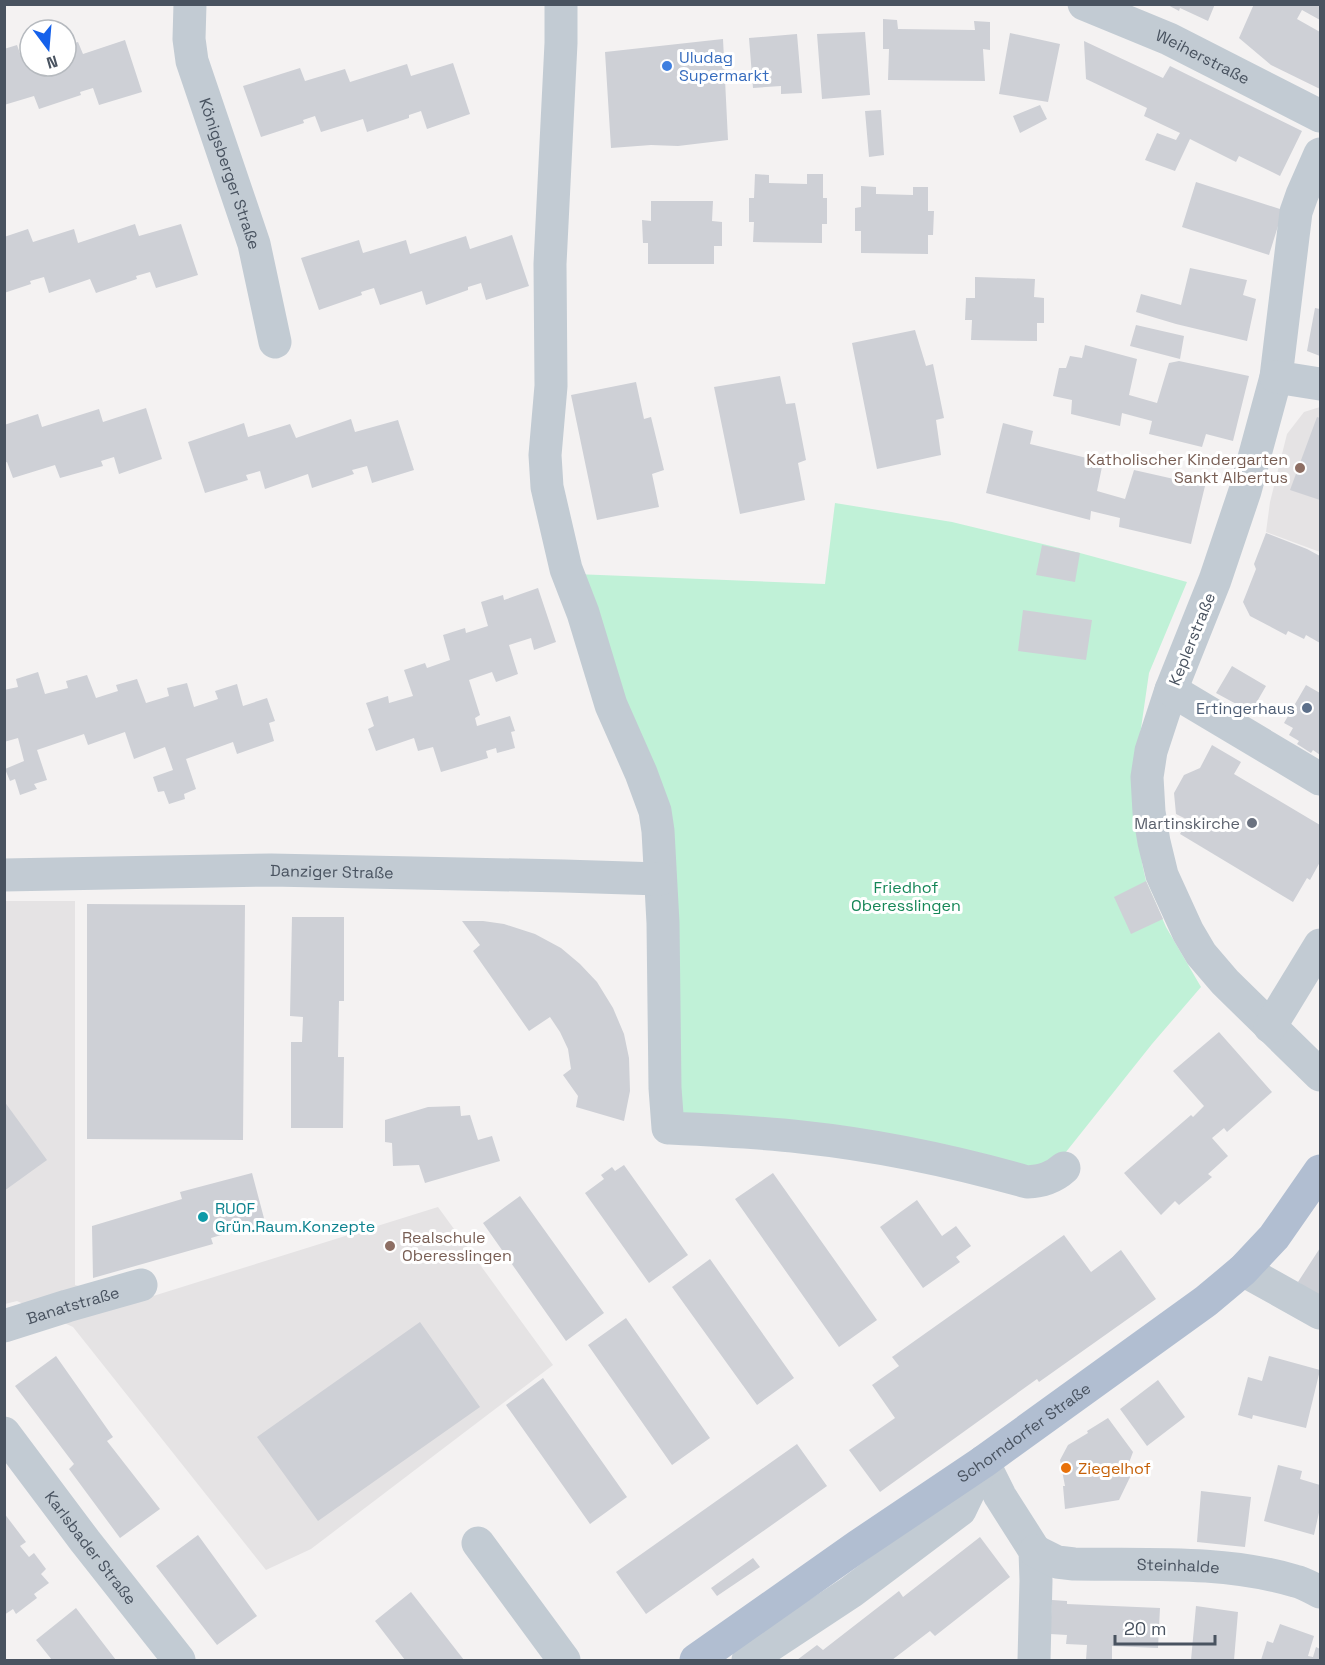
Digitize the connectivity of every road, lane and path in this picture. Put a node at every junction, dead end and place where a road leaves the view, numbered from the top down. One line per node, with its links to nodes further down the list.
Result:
1 (190, 4): 6 (street, Königsberger Straße)
2 (561, 4): 12 (street)
3 (1084, 4): 4 (street, Weiherstraße)
4 (1320, 116)
5 (1320, 154): 7 (street, Keplerstraße)
6 (275, 342)
7 (1276, 377): 8 (street); 9 (street, Keplerstraße)
8 (1320, 384)
9 (1171, 690): 10 (street); 14 (street, Keplerstraße)
10 (1320, 779)
11 (4, 875): 12 (street, Danziger Straße)
12 (660, 879): 16 (street)
13 (1320, 945): 14 (street)
14 (1270, 1027): 15 (street, Keplerstraße)
15 (1320, 1075)
16 (1064, 1168)
17 (1320, 1171): 18 (main road, Schorndorfer Straße)
18 (1243, 1270): 20 (street); 23 (main road, Schorndorfer Straße)
19 (141, 1285): 21 (street, Banatstraße)
20 (1320, 1313)
21 (4, 1326)
22 (4, 1432): 27 (street, Karlsbader Straße)
23 (983, 1462): 25 (street); 29 (main road, Schorndorfer Straße); 30 (street)
24 (478, 1543): 28 (street)
25 (1035, 1551): 26 (street, Steinhalde); 31 (street)
26 (1320, 1592)
27 (179, 1660)
28 (564, 1660)
29 (696, 1660)
30 (748, 1660)
31 (1034, 1660)

